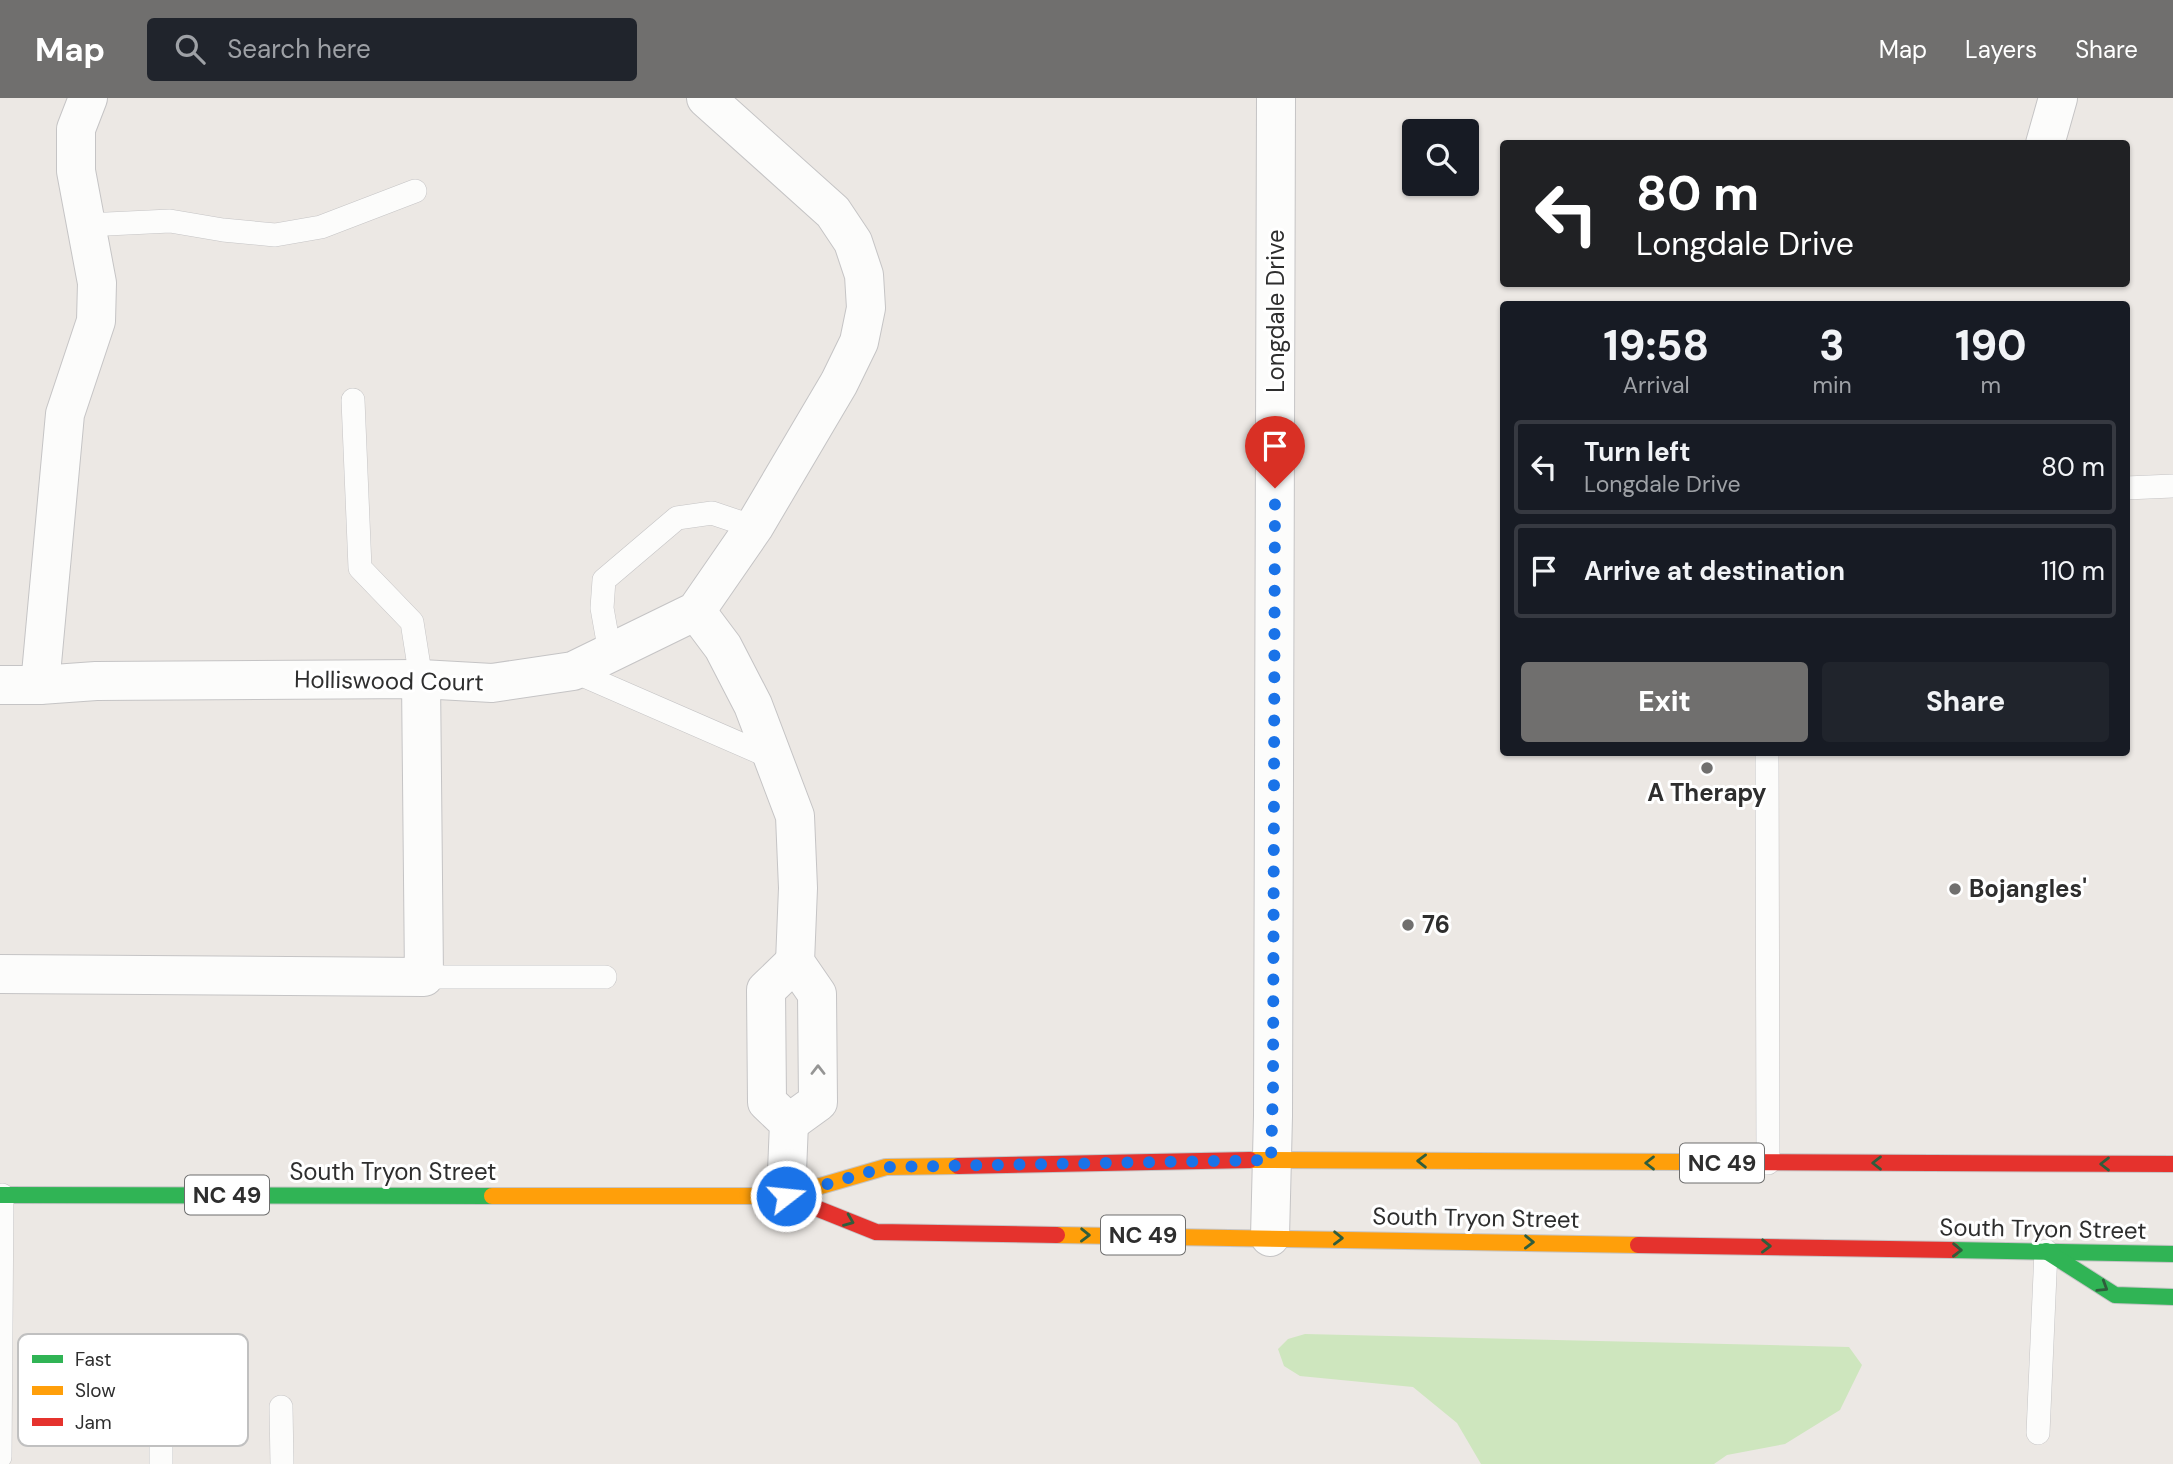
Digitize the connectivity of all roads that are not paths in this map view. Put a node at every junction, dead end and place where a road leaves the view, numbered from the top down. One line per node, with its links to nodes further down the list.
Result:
1 (88, 98): 7 (street)
2 (706, 98): 11 (street, Holliswood Court)
3 (1276, 98): 25 (street, Longdale Drive)
4 (2058, 98): 5 (street)
5 (2046, 140)
6 (415, 191): 7 (lane)
7 (86, 225): 17 (street)
8 (353, 400): 15 (lane)
9 (2173, 486): 10 (lane)
10 (2130, 488)
11 (754, 527): 12 (street, Holliswood Court); 13 (lane)
12 (696, 611): 13 (street, Holliswood Court); 19 (street)
13 (610, 653): 14 (street, Holliswood Court)
14 (573, 671): 15 (street, Holliswood Court); 19 (lane)
15 (421, 679): 17 (street, Holliswood Court); 22 (street)
16 (0, 685): 17 (street, Holliswood Court)
17 (40, 685)
18 (1767, 756): 26 (lane)
19 (775, 759): 20 (street)
20 (795, 962): 24 (street, one-way to 20); 24 (street)
21 (0, 974): 22 (street)
22 (424, 977): 23 (lane)
23 (605, 977)
24 (789, 1123): 29 (street)
25 (1271, 1160): 26 (main road, South Tryon Street / NC 49, one-way to 25); 29 (main road, South Tryon Street / NC 49); 30 (street, Longdale Drive)
26 (1768, 1163): 27 (main road, South Tryon Street / NC 49, one-way to 26)
27 (2173, 1164)
28 (1, 1195): 29 (main road, South Tryon Street / NC 49); 37 (lane)
29 (786, 1196): 30 (main road, South Tryon Street / NC 49, one-way to 30)
30 (1270, 1237): 31 (main road, South Tryon Street / NC 49, one-way to 31)
31 (2046, 1251): 32 (main road, South Tryon Street / NC 49); 33 (main road, one-way to 33); 35 (lane)
32 (2173, 1254)
33 (2173, 1297)
34 (281, 1406): 39 (lane)
35 (2038, 1433)
36 (161, 1446): 38 (lane)
37 (0, 1457)
38 (161, 1464)
39 (282, 1464)

